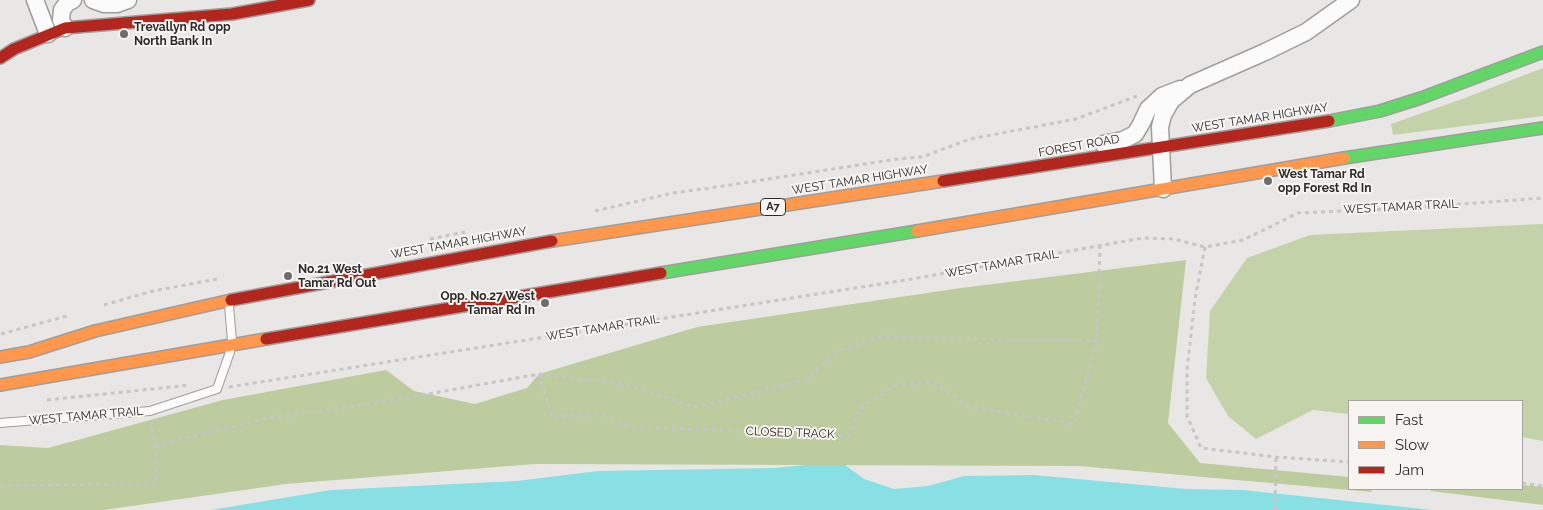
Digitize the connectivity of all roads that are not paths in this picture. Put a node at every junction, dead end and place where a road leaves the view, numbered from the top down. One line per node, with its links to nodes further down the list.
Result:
1 (35, 0): 8 (street)
2 (73, 0): 7 (street)
3 (93, 0): 4 (street)
4 (128, 0)
5 (309, 0): 7 (main road)
6 (1351, 0): 11 (street, FOREST ROAD)
7 (65, 28): 8 (main road)
8 (48, 34): 10 (main road)
9 (1543, 52): 13 (main road, WEST TAMAR HIGHWAY / A7)
10 (0, 58)
11 (1190, 85): 13 (street, FOREST ROAD); 14 (street, FOREST ROAD)
12 (1543, 128): 15 (main road)
13 (1160, 148): 14 (main road, WEST TAMAR HIGHWAY / A7); 15 (street, FOREST ROAD)
14 (979, 176): 16 (main road, WEST TAMAR HIGHWAY / A7)
15 (1163, 189): 17 (main road)
16 (229, 300): 17 (lane); 18 (main road, WEST TAMAR HIGHWAY / A7)
17 (232, 345): 19 (main road); 20 (lane, WEST TAMAR TRAIL)
18 (0, 357)
19 (0, 386)
20 (0, 424)

